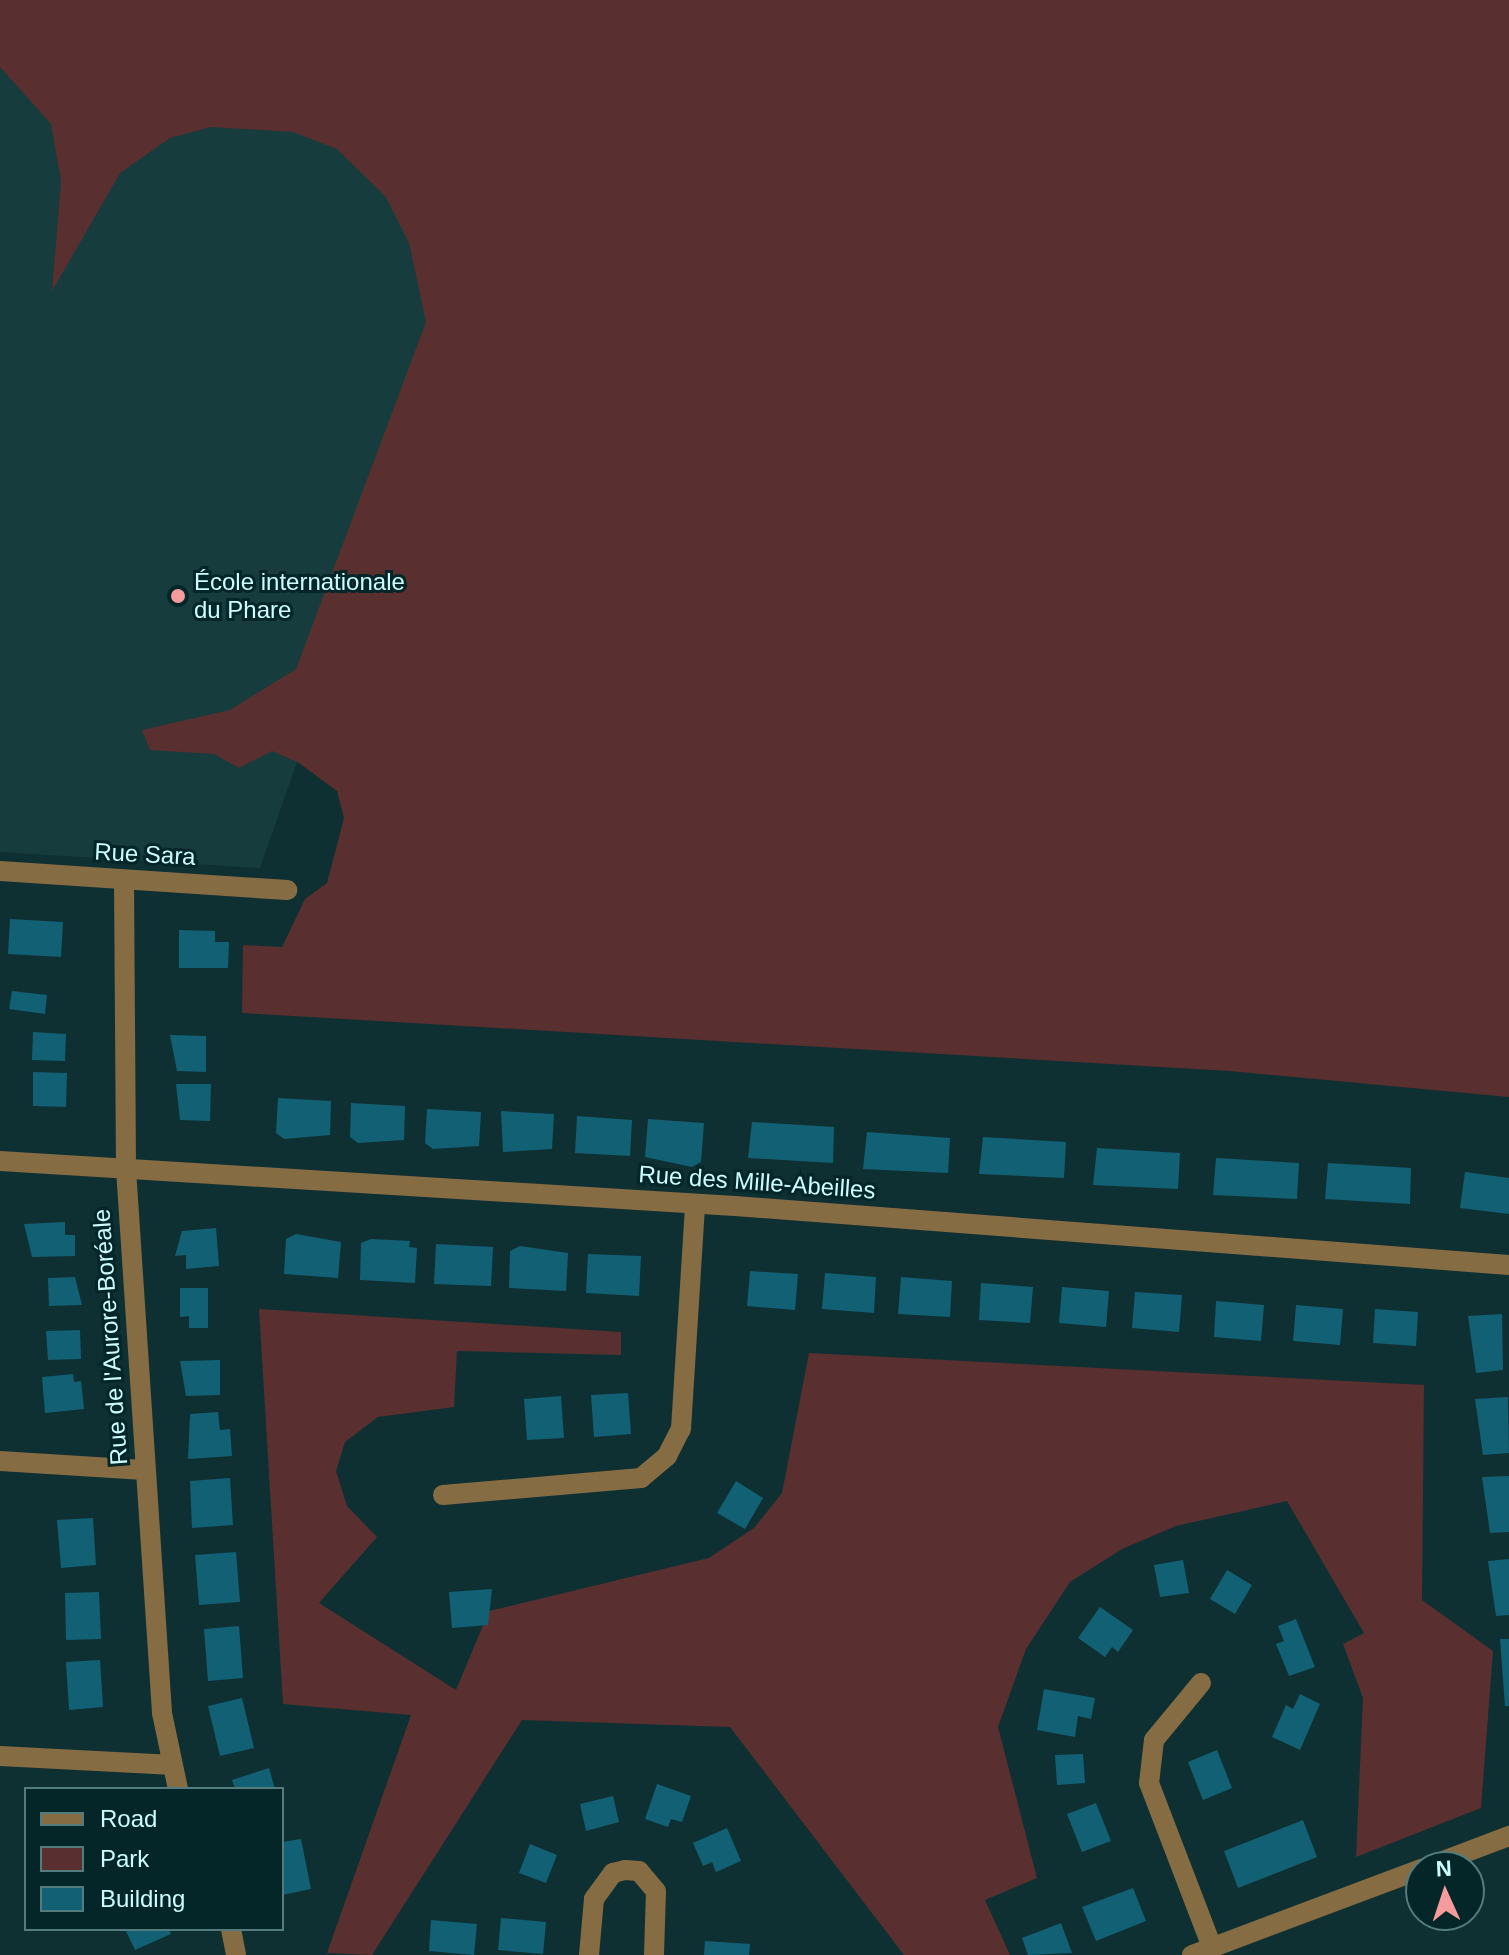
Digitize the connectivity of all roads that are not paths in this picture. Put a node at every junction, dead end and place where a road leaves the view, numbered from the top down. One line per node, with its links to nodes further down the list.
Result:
1 (0, 871): 2 (street, Rue Sara)
2 (124, 880): 3 (street, Rue Sara); 5 (street, Rue de l'Aurore-Boréale)
3 (287, 890)
4 (0, 1161): 5 (street, Rue des Mille-Abeilles)
5 (126, 1169): 6 (street, Rue des Mille-Abeilles); 9 (street, Rue de l'Aurore-Boréale)
6 (695, 1204): 7 (street, Rue des Mille-Abeilles); 10 (street)
7 (1509, 1265)
8 (0, 1461): 9 (street)
9 (144, 1470): 13 (street, Rue de l'Aurore-Boréale)
10 (443, 1495)
11 (1201, 1683): 19 (street)
12 (0, 1756): 13 (street)
13 (169, 1765): 14 (street, Rue de l'Aurore-Boréale)
14 (177, 1787)
15 (1509, 1836): 16 (street)
16 (1469, 1851)
17 (1405, 1875): 19 (street)
18 (231, 1931): 20 (street)
19 (1212, 1947): 23 (street)
20 (236, 1955)
21 (589, 1955): 22 (street)
22 (654, 1955)
23 (1192, 1955)

